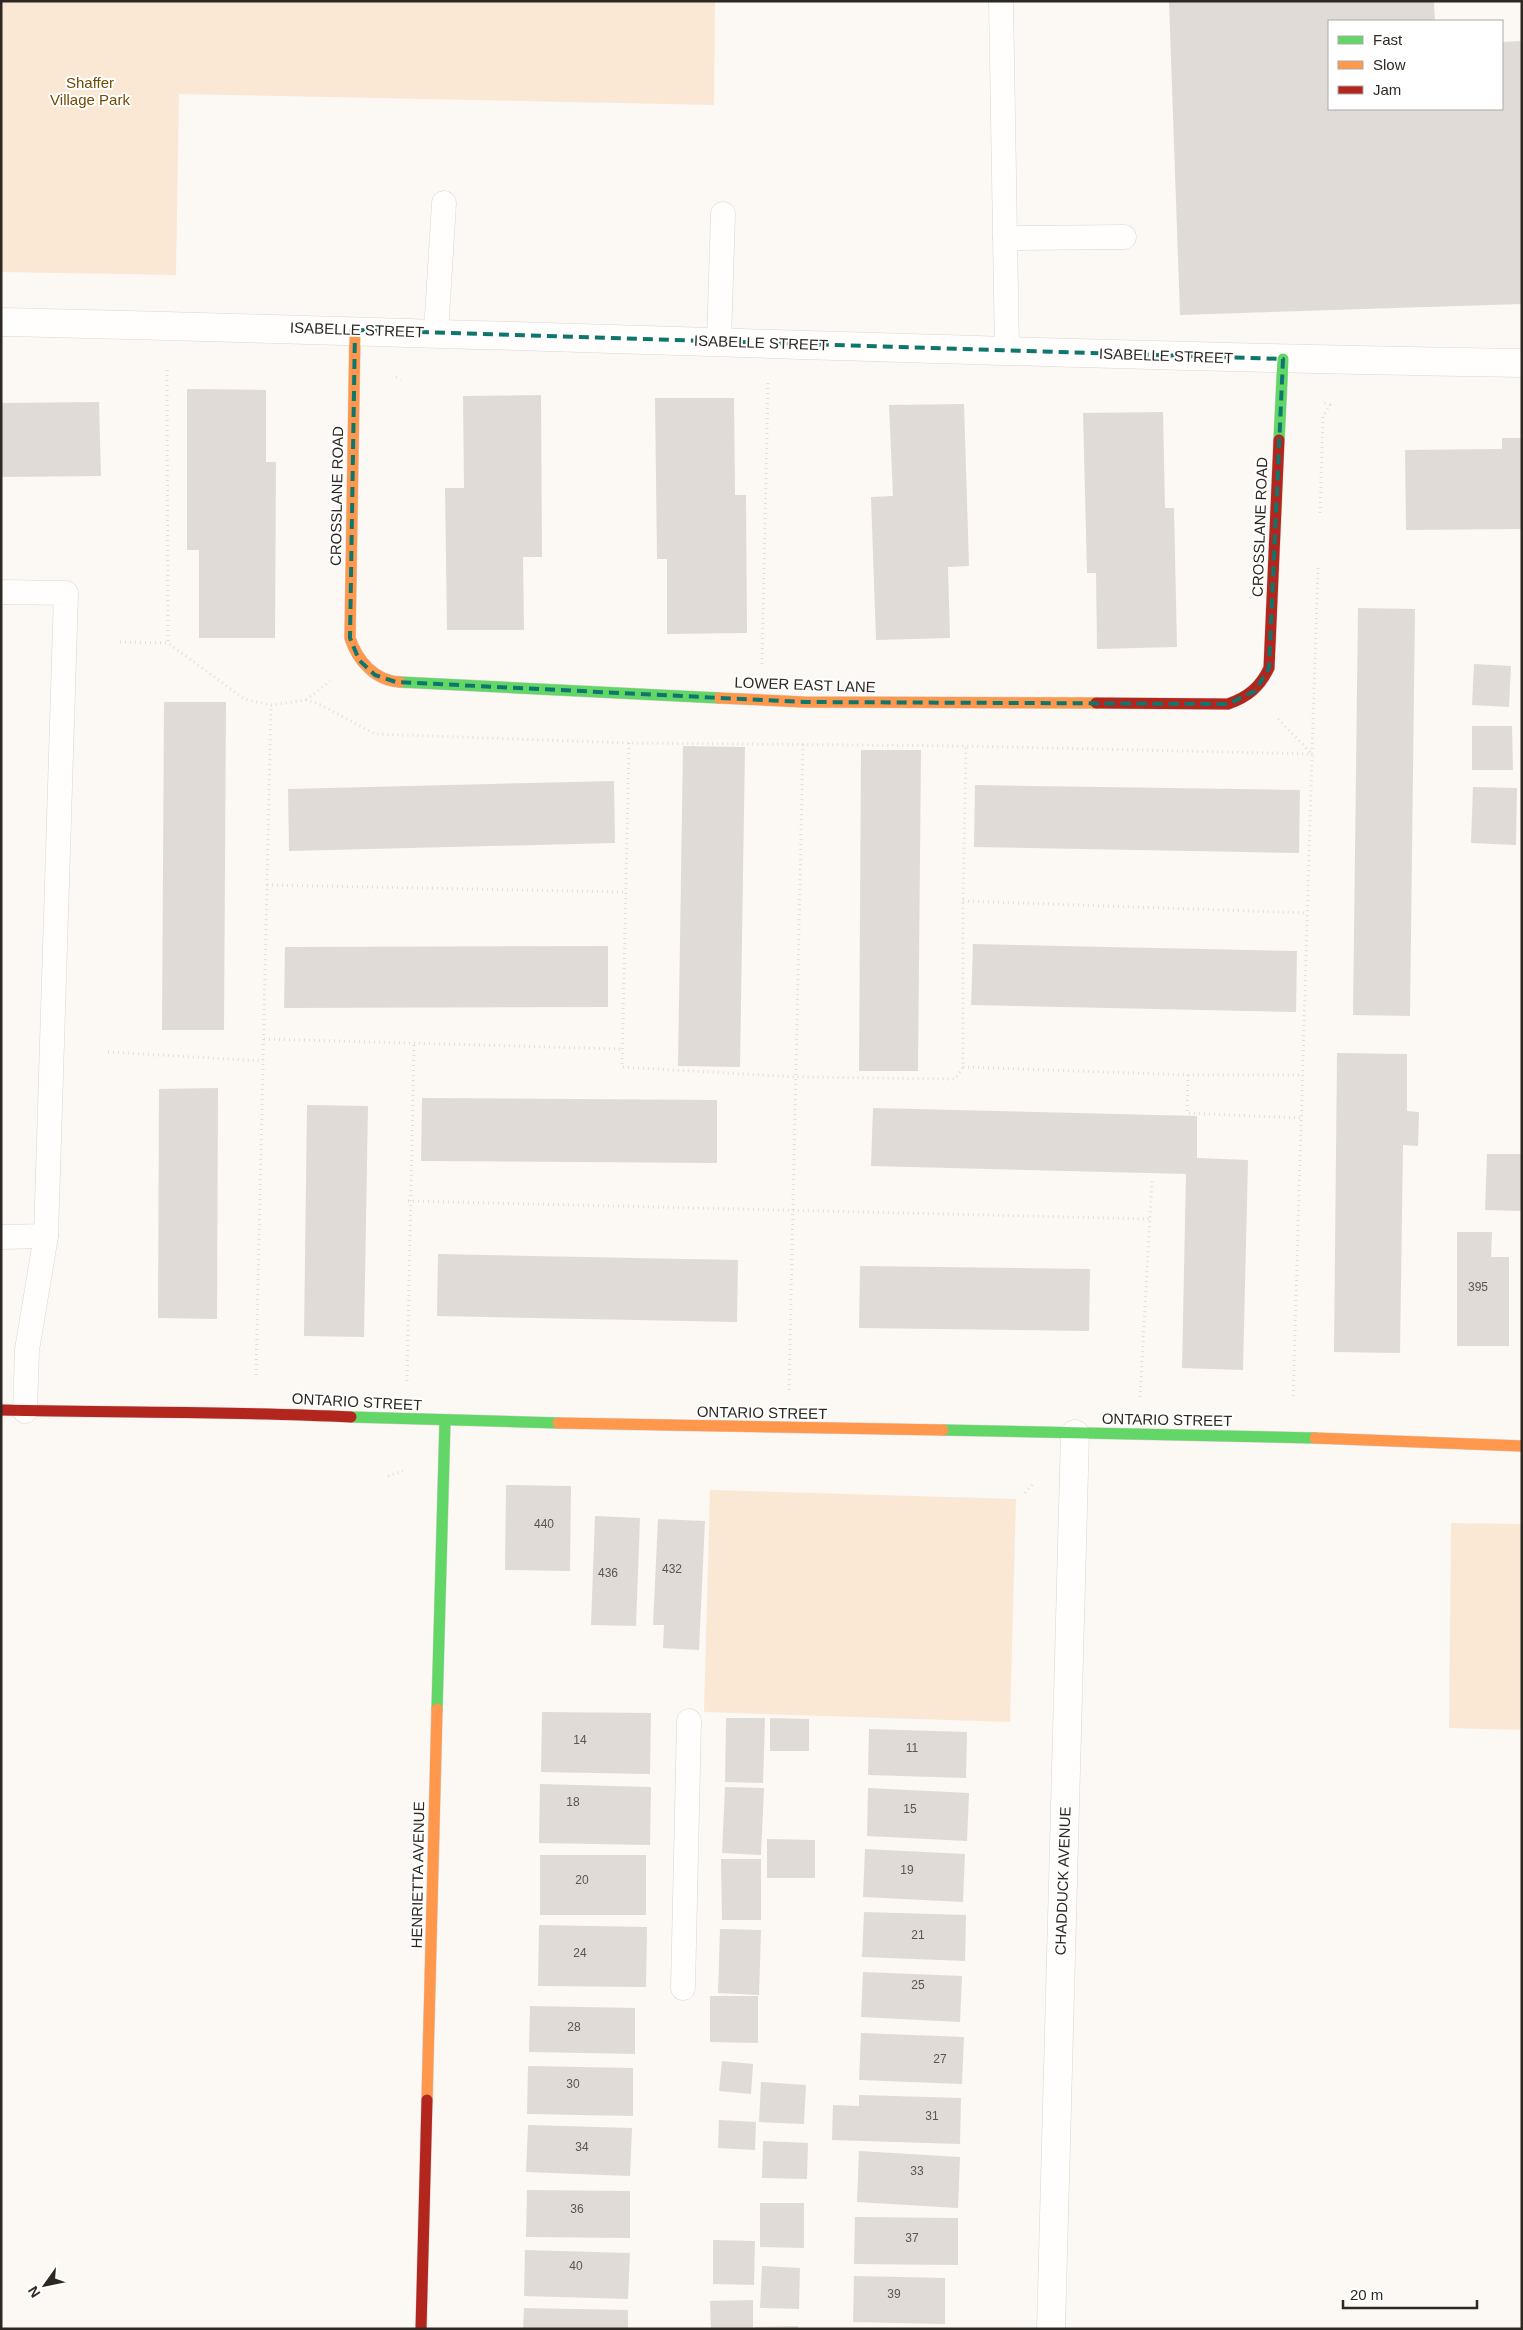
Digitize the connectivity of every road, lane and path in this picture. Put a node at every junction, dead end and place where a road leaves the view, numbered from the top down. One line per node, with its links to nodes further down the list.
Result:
1 (1001, 1): 5 (lane)
2 (444, 203): 8 (lane)
3 (723, 214): 9 (lane)
4 (1124, 237): 5 (lane)
5 (1005, 238): 10 (lane)
6 (1, 322): 7 (street, ISABELLE STREET)
7 (355, 330): 8 (street, ISABELLE STREET); 23 (street, CROSSLANE ROAD)
8 (436, 333): 9 (street, ISABELLE STREET)
9 (719, 342): 10 (street, ISABELLE STREET)
10 (1008, 351): 11 (street, ISABELLE STREET)
11 (1283, 359): 12 (street, ISABELLE STREET); 26 (street, CROSSLANE ROAD)
12 (1522, 363)
13 (167, 370): 22 (path)
14 (768, 372): 24 (path)
15 (396, 376): 16 (path)
16 (401, 379)
17 (1324, 403): 18 (path)
18 (1320, 513)
19 (1318, 567): 34 (path)
20 (1, 592): 53 (lane)
21 (120, 642): 22 (path)
22 (168, 643): 28 (path)
23 (359, 660): 26 (street, LOWER EAST LANE)
24 (762, 665)
25 (332, 680): 27 (path)
26 (1255, 691)
27 (306, 700): 28 (path); 31 (path)
28 (271, 705): 35 (path)
29 (1286, 729): 34 (path)
30 (803, 739): 32 (path)
31 (629, 743): 32 (path); 36 (path)
32 (803, 746): 33 (path); 47 (path)
33 (966, 746): 34 (path); 37 (path)
34 (1312, 754): 38 (path)
35 (267, 885): 36 (path); 39 (path)
36 (626, 892): 41 (path)
37 (963, 902): 38 (path); 44 (path)
38 (1307, 913): 46 (path)
39 (264, 1039): 40 (path); 43 (path)
40 (414, 1043): 41 (path); 50 (path)
41 (622, 1049): 47 (path)
42 (108, 1052): 43 (path)
43 (263, 1061): 55 (path)
44 (963, 1067): 45 (path); 47 (path)
45 (1188, 1075): 46 (path); 48 (path)
46 (1302, 1075): 48 (path)
47 (796, 1077): 51 (path)
48 (1300, 1118): 59 (path)
49 (1152, 1181): 52 (path)
50 (410, 1201): 51 (path); 56 (path)
51 (793, 1210): 52 (path); 57 (path)
52 (1150, 1218): 58 (path)
53 (46, 1236): 54 (lane); 61 (lane)
54 (1, 1237)
55 (256, 1373)
56 (407, 1375)
57 (789, 1390)
58 (1140, 1394)
59 (1293, 1402)
60 (1, 1410): 61 (street, ONTARIO STREET)
61 (25, 1411): 62 (street, ONTARIO STREET)
62 (445, 1421): 63 (street, ONTARIO STREET); 71 (street, HENRIETTA AVENUE)
63 (1075, 1434): 64 (street, ONTARIO STREET); 72 (street, CHADDUCK AVENUE)
64 (1522, 1446)
65 (403, 1471): 66 (path)
66 (388, 1476)
67 (1034, 1483): 68 (path)
68 (1025, 1493)
69 (689, 1721): 70 (lane)
70 (683, 1988)
71 (421, 2329)
72 (1051, 2329)

